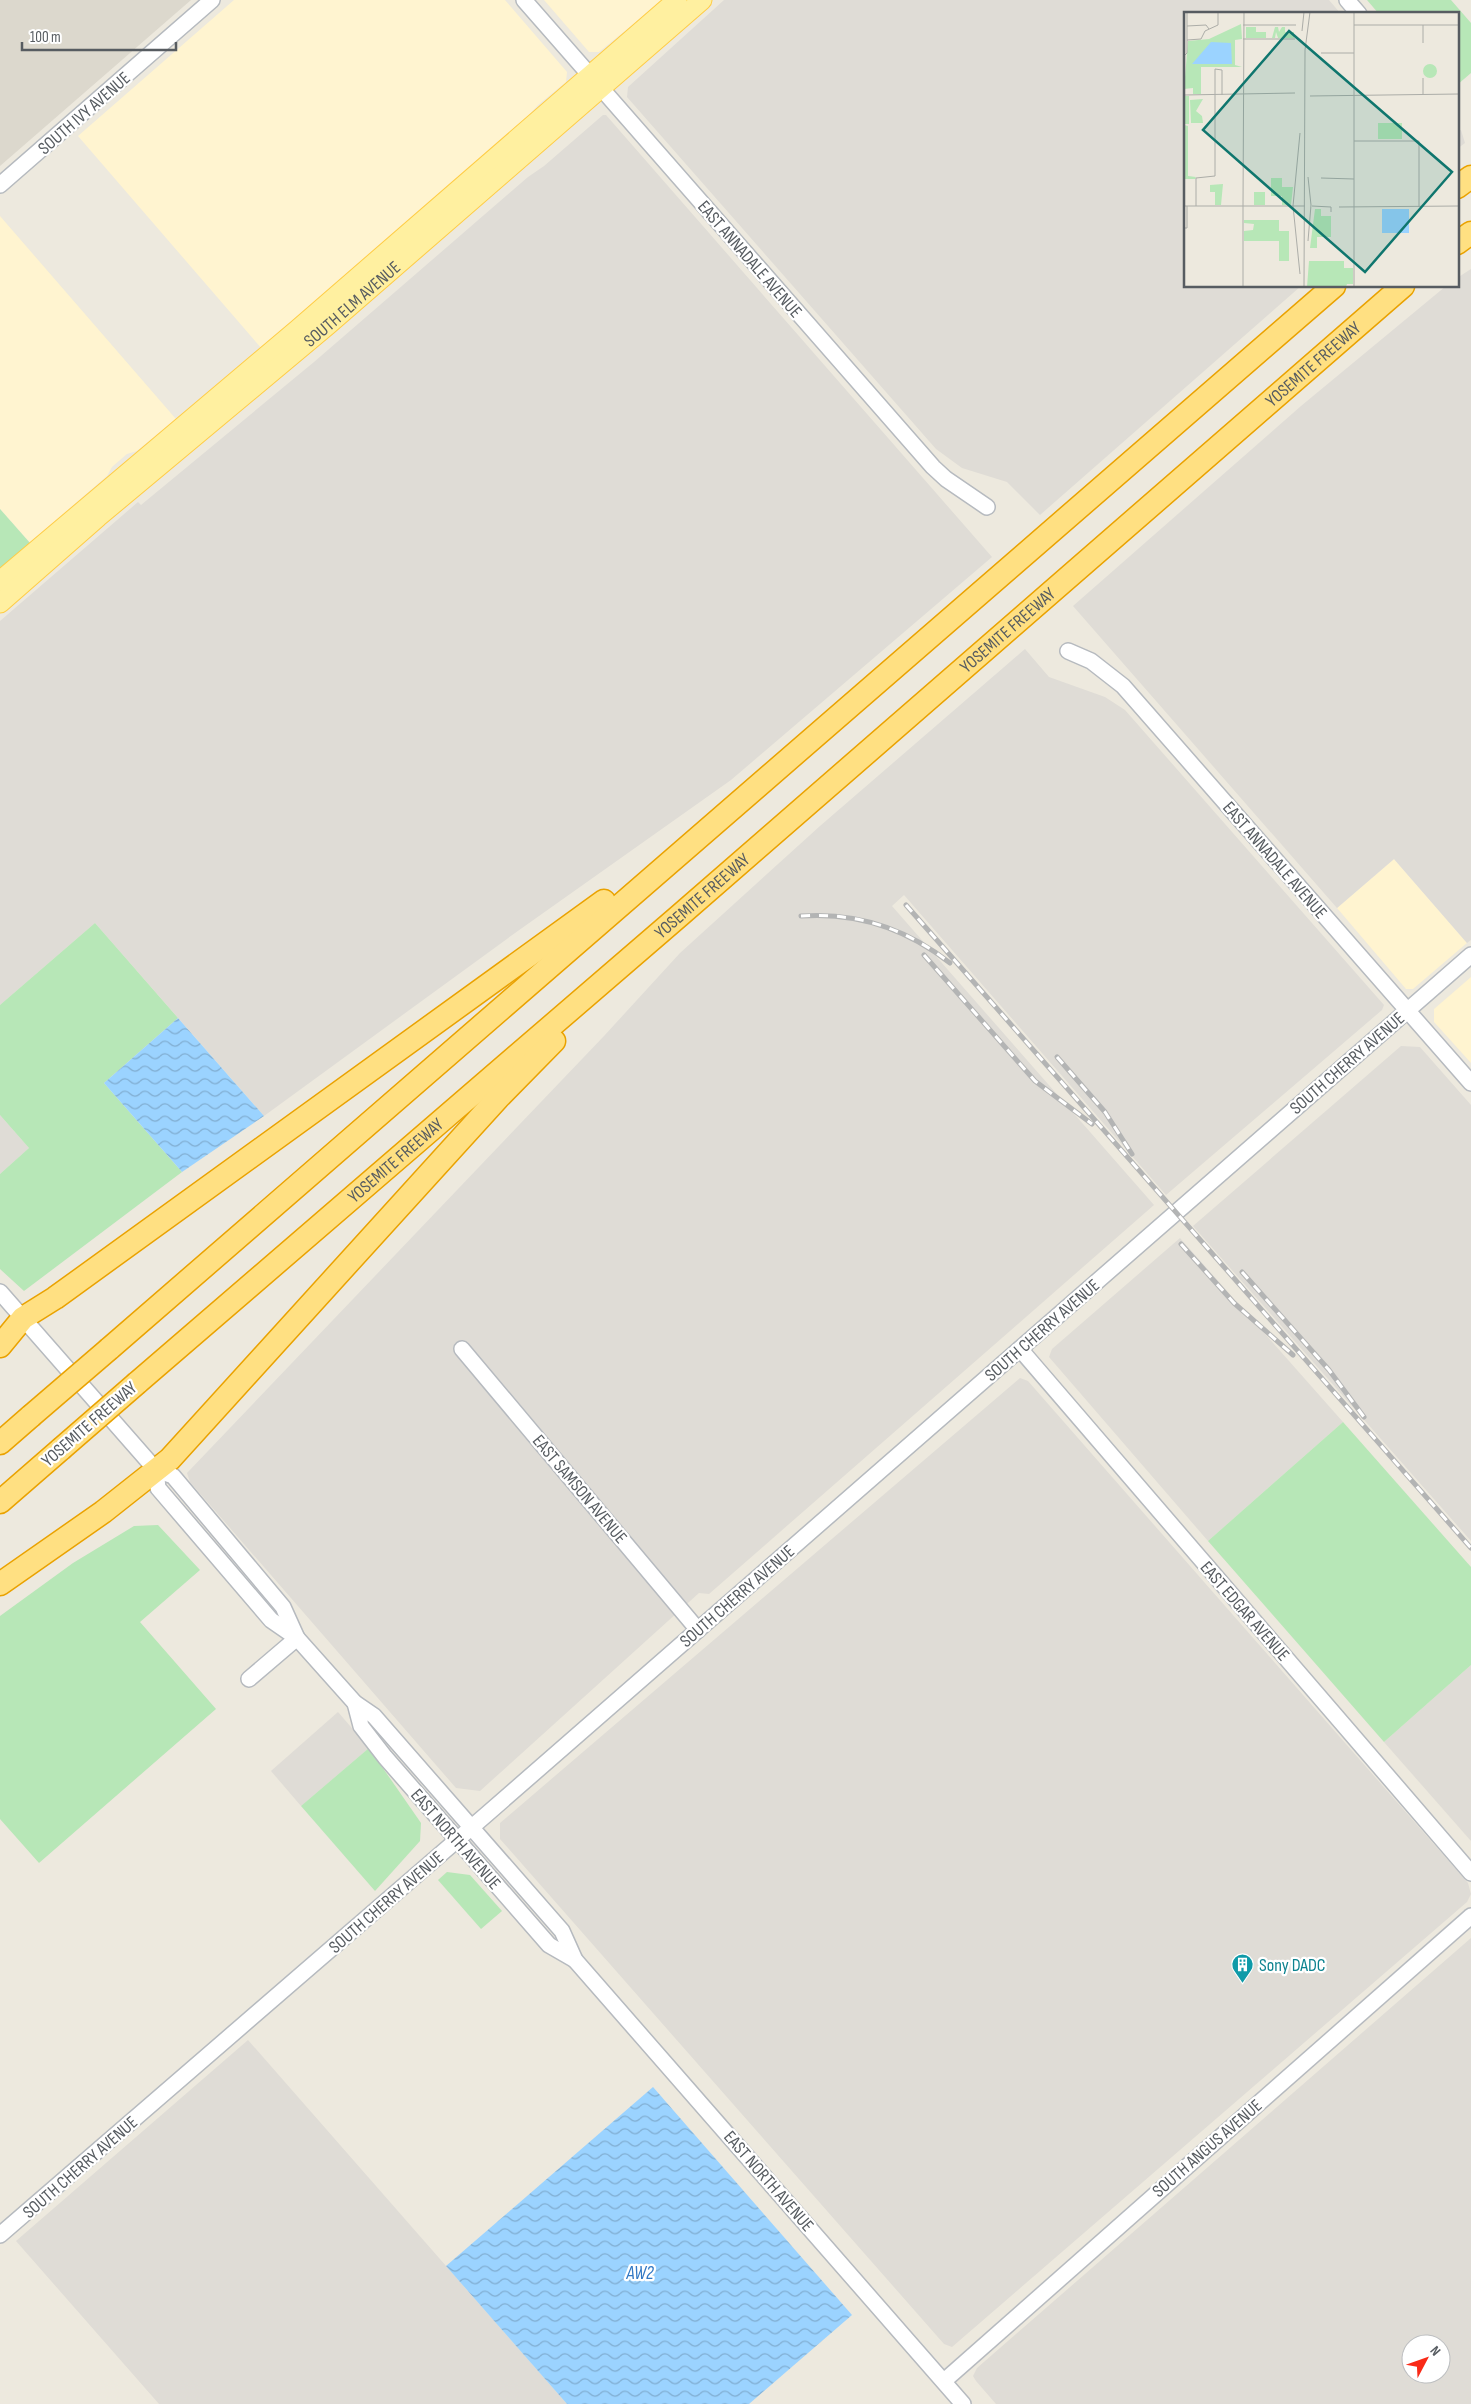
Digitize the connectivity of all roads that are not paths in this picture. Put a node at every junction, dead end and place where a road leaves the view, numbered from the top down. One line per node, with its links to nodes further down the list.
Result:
1 (212, 0): 9 (street, SOUTH IVY AVENUE)
2 (524, 0): 7 (street, EAST ANNADALE AVENUE)
3 (677, 0): 7 (main road, SOUTH ELM AVENUE)
4 (702, 0): 7 (main road, SOUTH ELM AVENUE)
5 (1347, 0): 6 (street)
6 (1357, 12)
7 (596, 82): 13 (main road, SOUTH ELM AVENUE); 14 (street, EAST ANNADALE AVENUE)
8 (1471, 177): 10 (highway)
9 (0, 185)
10 (1458, 186)
11 (1332, 288): 18 (highway)
12 (1401, 288): 19 (highway, YOSEMITE FREEWAY)
13 (153, 461): 15 (main road, SOUTH ELM AVENUE); 16 (main road, SOUTH ELM AVENUE)
14 (987, 507)
15 (0, 581)
16 (0, 602)
17 (1068, 651): 21 (street, EAST ANNADALE AVENUE)
18 (692, 841): 24 (highway); 28 (highway, bridge)
19 (679, 916): 29 (highway); 30 (highway, YOSEMITE FREEWAY, bridge)
20 (1471, 955): 21 (street, SOUTH CHERRY AVENUE)
21 (1407, 1010): 22 (street, EAST ANNADALE AVENUE); 27 (street, SOUTH CHERRY AVENUE)
22 (1471, 1083)
23 (0, 1292): 24 (street, EAST NORTH AVENUE)
24 (23, 1318): 25 (highway); 29 (street, EAST NORTH AVENUE)
25 (0, 1346)
26 (462, 1349): 32 (street, EAST SAMSON AVENUE)
27 (1020, 1349): 32 (street, SOUTH CHERRY AVENUE); 38 (street, EAST EDGAR AVENUE)
28 (0, 1443)
29 (156, 1470): 31 (highway); 33 (street, EAST NORTH AVENUE)
30 (0, 1502)
31 (0, 1584)
32 (698, 1630): 36 (street, SOUTH CHERRY AVENUE)
33 (298, 1638): 34 (street); 35 (street, EAST NORTH AVENUE)
34 (249, 1679)
35 (355, 1704): 36 (street, EAST NORTH AVENUE); 37 (street, EAST NORTH AVENUE)
36 (471, 1828): 37 (street, SOUTH CHERRY AVENUE); 40 (street, EAST NORTH AVENUE)
37 (457, 1840): 40 (street, EAST NORTH AVENUE); 41 (street, SOUTH CHERRY AVENUE)
38 (1471, 1873)
39 (1471, 1916): 42 (street, SOUTH ANGUS AVENUE)
40 (575, 1960): 42 (street, EAST NORTH AVENUE)
41 (0, 2235)
42 (944, 2381): 43 (street, EAST NORTH AVENUE)
43 (963, 2404)

